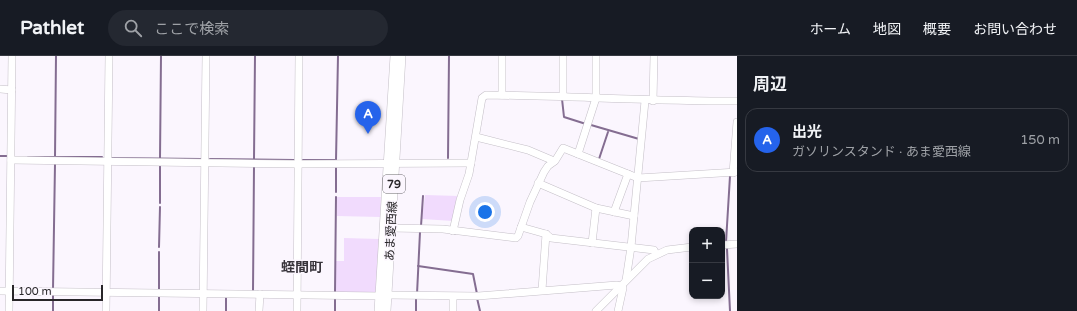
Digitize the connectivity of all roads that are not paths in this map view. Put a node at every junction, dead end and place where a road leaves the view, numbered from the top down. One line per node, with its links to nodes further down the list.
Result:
1 (12, 56): 12 (street)
2 (109, 56): 23 (street)
3 (206, 56): 25 (street)
4 (299, 56): 28 (street)
5 (395, 56): 26 (main road, あま愛西線 / 79)
6 (401, 56): 26 (main road, あま愛西線 / 79)
7 (502, 56): 13 (street)
8 (563, 56): 14 (street)
9 (596, 56): 15 (street)
10 (654, 56): 17 (street)
11 (0, 89): 12 (street)
12 (12, 90): 22 (street)
13 (502, 95): 14 (street); 20 (street)
14 (563, 96): 15 (street)
15 (596, 98): 16 (street); 21 (street)
16 (645, 101): 17 (street); 31 (street)
17 (653, 101): 18 (street)
18 (737, 101)
19 (737, 122): 29 (street)
20 (476, 137): 24 (street); 27 (street)
21 (578, 154): 24 (street); 30 (street)
22 (11, 160): 23 (street); 50 (street)
23 (108, 161): 25 (street); 51 (street)
24 (554, 161): 32 (street)
25 (205, 162): 28 (street); 52 (street)
26 (392, 163): 27 (street); 28 (street); 37 (main road, あま愛西線 / 79); 55 (main road, あま愛西線 / 79)
27 (471, 163): 38 (street)
28 (298, 164): 54 (street)
29 (735, 173): 31 (street)
30 (628, 174): 31 (street); 34 (street)
31 (638, 178): 35 (street)
32 (538, 183): 33 (street); 36 (street)
33 (596, 208): 34 (street); 40 (street)
34 (614, 212): 35 (street)
35 (634, 216): 43 (street)
36 (521, 227): 38 (street); 39 (street)
37 (391, 228): 38 (street); 55 (main road, あま愛西線 / 79)
38 (453, 231)
39 (546, 234): 40 (street); 48 (street)
40 (592, 243): 43 (street)
41 (737, 244): 42 (street)
42 (725, 245)
43 (631, 247): 45 (street); 46 (street)
44 (689, 247): 45 (street)
45 (656, 254): 46 (street)
46 (626, 280): 47 (street)
47 (620, 286): 48 (street); 65 (street); 66 (street)
48 (542, 290): 56 (street)
49 (0, 291): 50 (street)
50 (9, 291): 51 (street); 57 (street)
51 (106, 292): 52 (street); 58 (street)
52 (204, 294): 53 (street); 59 (street)
53 (260, 294): 54 (street); 60 (street)
54 (297, 295): 55 (street); 61 (street)
55 (384, 296): 56 (street); 62 (main road, あま愛西線 / 79); 63 (main road, あま愛西線 / 79)
56 (453, 296): 64 (street)
57 (9, 311)
58 (106, 311)
59 (203, 311)
60 (259, 311)
61 (297, 311)
62 (379, 311)
63 (386, 311)
64 (453, 311)
65 (596, 311)
66 (618, 311)

